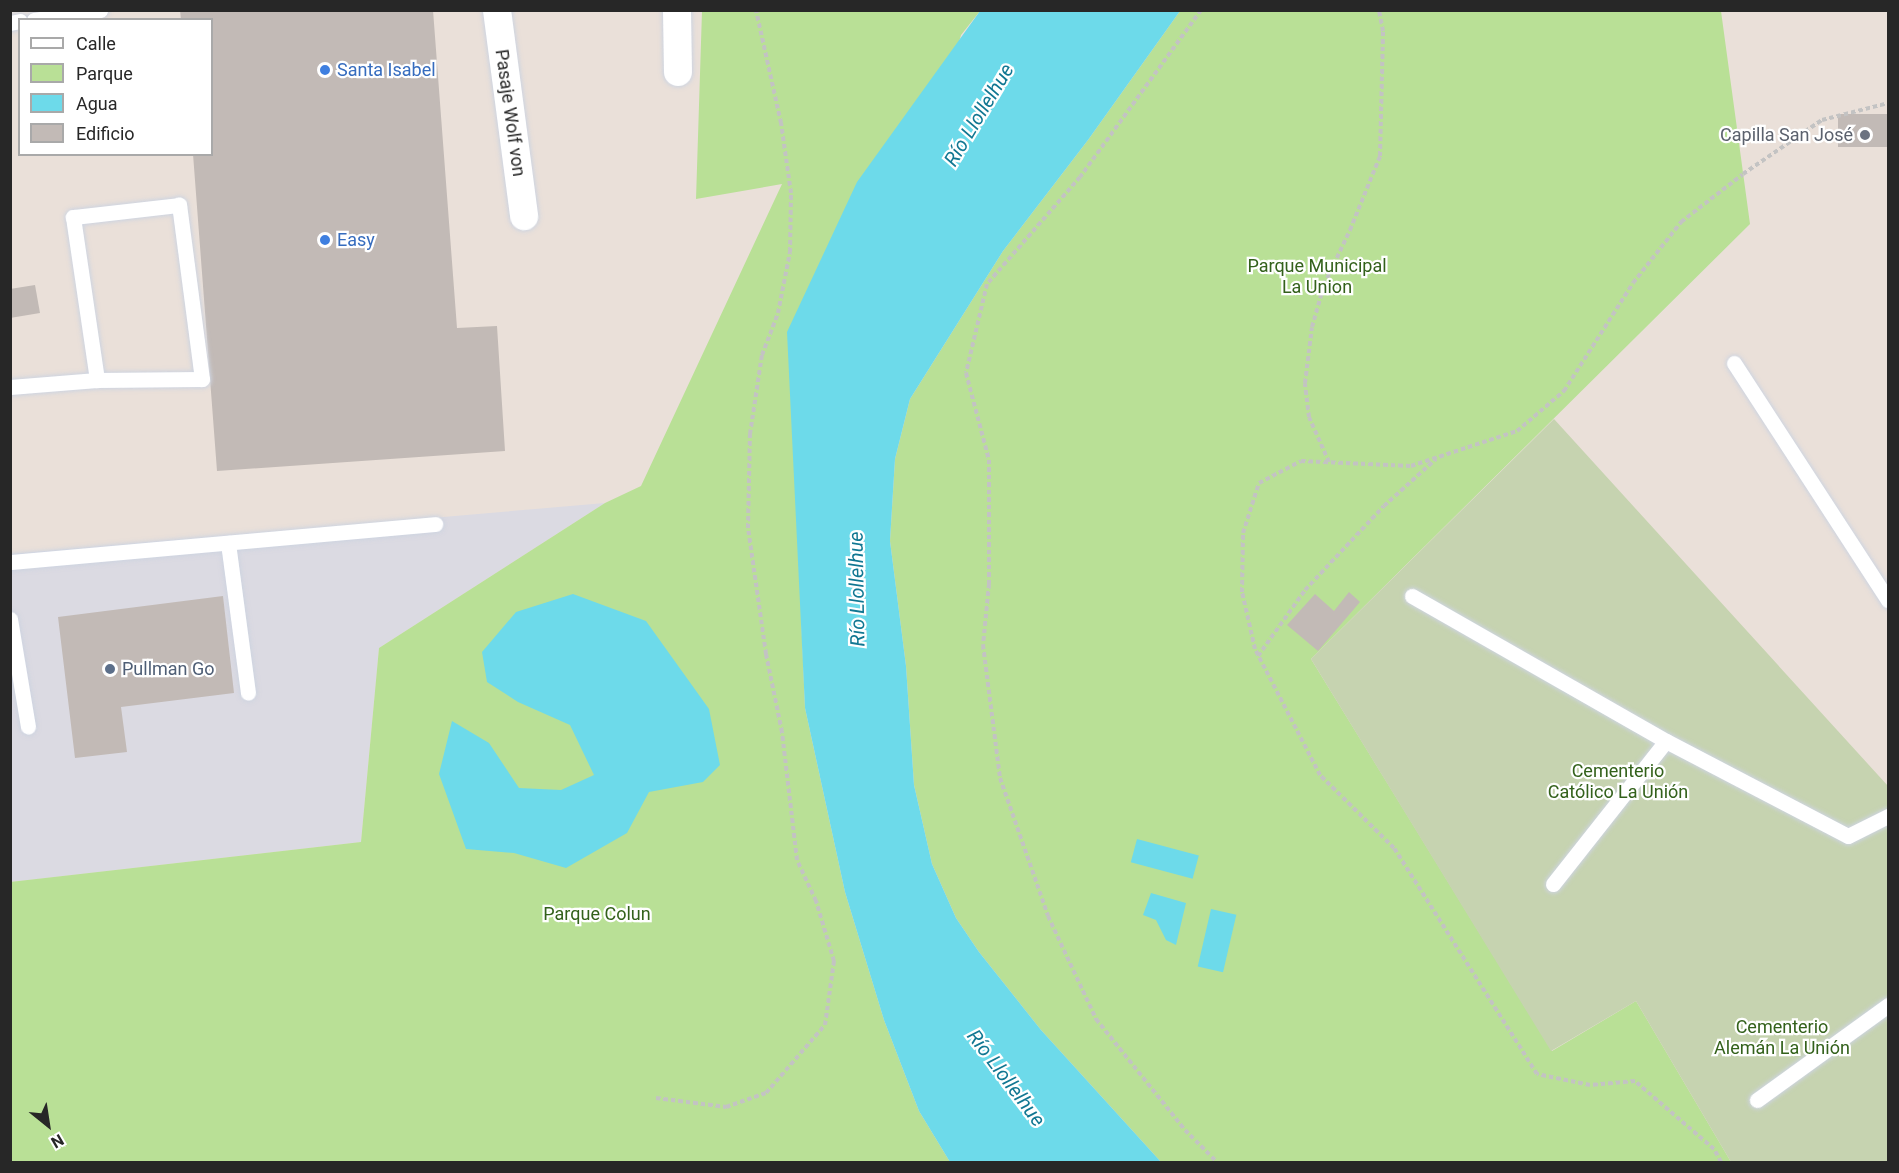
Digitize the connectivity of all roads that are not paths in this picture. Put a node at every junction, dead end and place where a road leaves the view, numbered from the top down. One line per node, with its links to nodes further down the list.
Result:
1 (100, 10): 4 (lane)
2 (496, 10): 6 (street, Pasaje Wolf von)
3 (677, 10): 5 (street)
4 (47, 18)
5 (678, 72)
6 (524, 216)
7 (1734, 363): 14 (lane)
8 (97, 380): 8 (lane); 9 (lane)
9 (10, 387)
10 (435, 524): 11 (lane)
11 (228, 543): 12 (lane); 16 (lane)
12 (10, 562)
13 (1412, 596): 18 (lane)
14 (1888, 600)
15 (10, 619): 17 (lane)
16 (248, 693)
17 (28, 726)
18 (1666, 741): 19 (lane); 20 (lane)
19 (1888, 816)
20 (1552, 884)
21 (1888, 1005): 22 (lane)
22 (1757, 1100)

